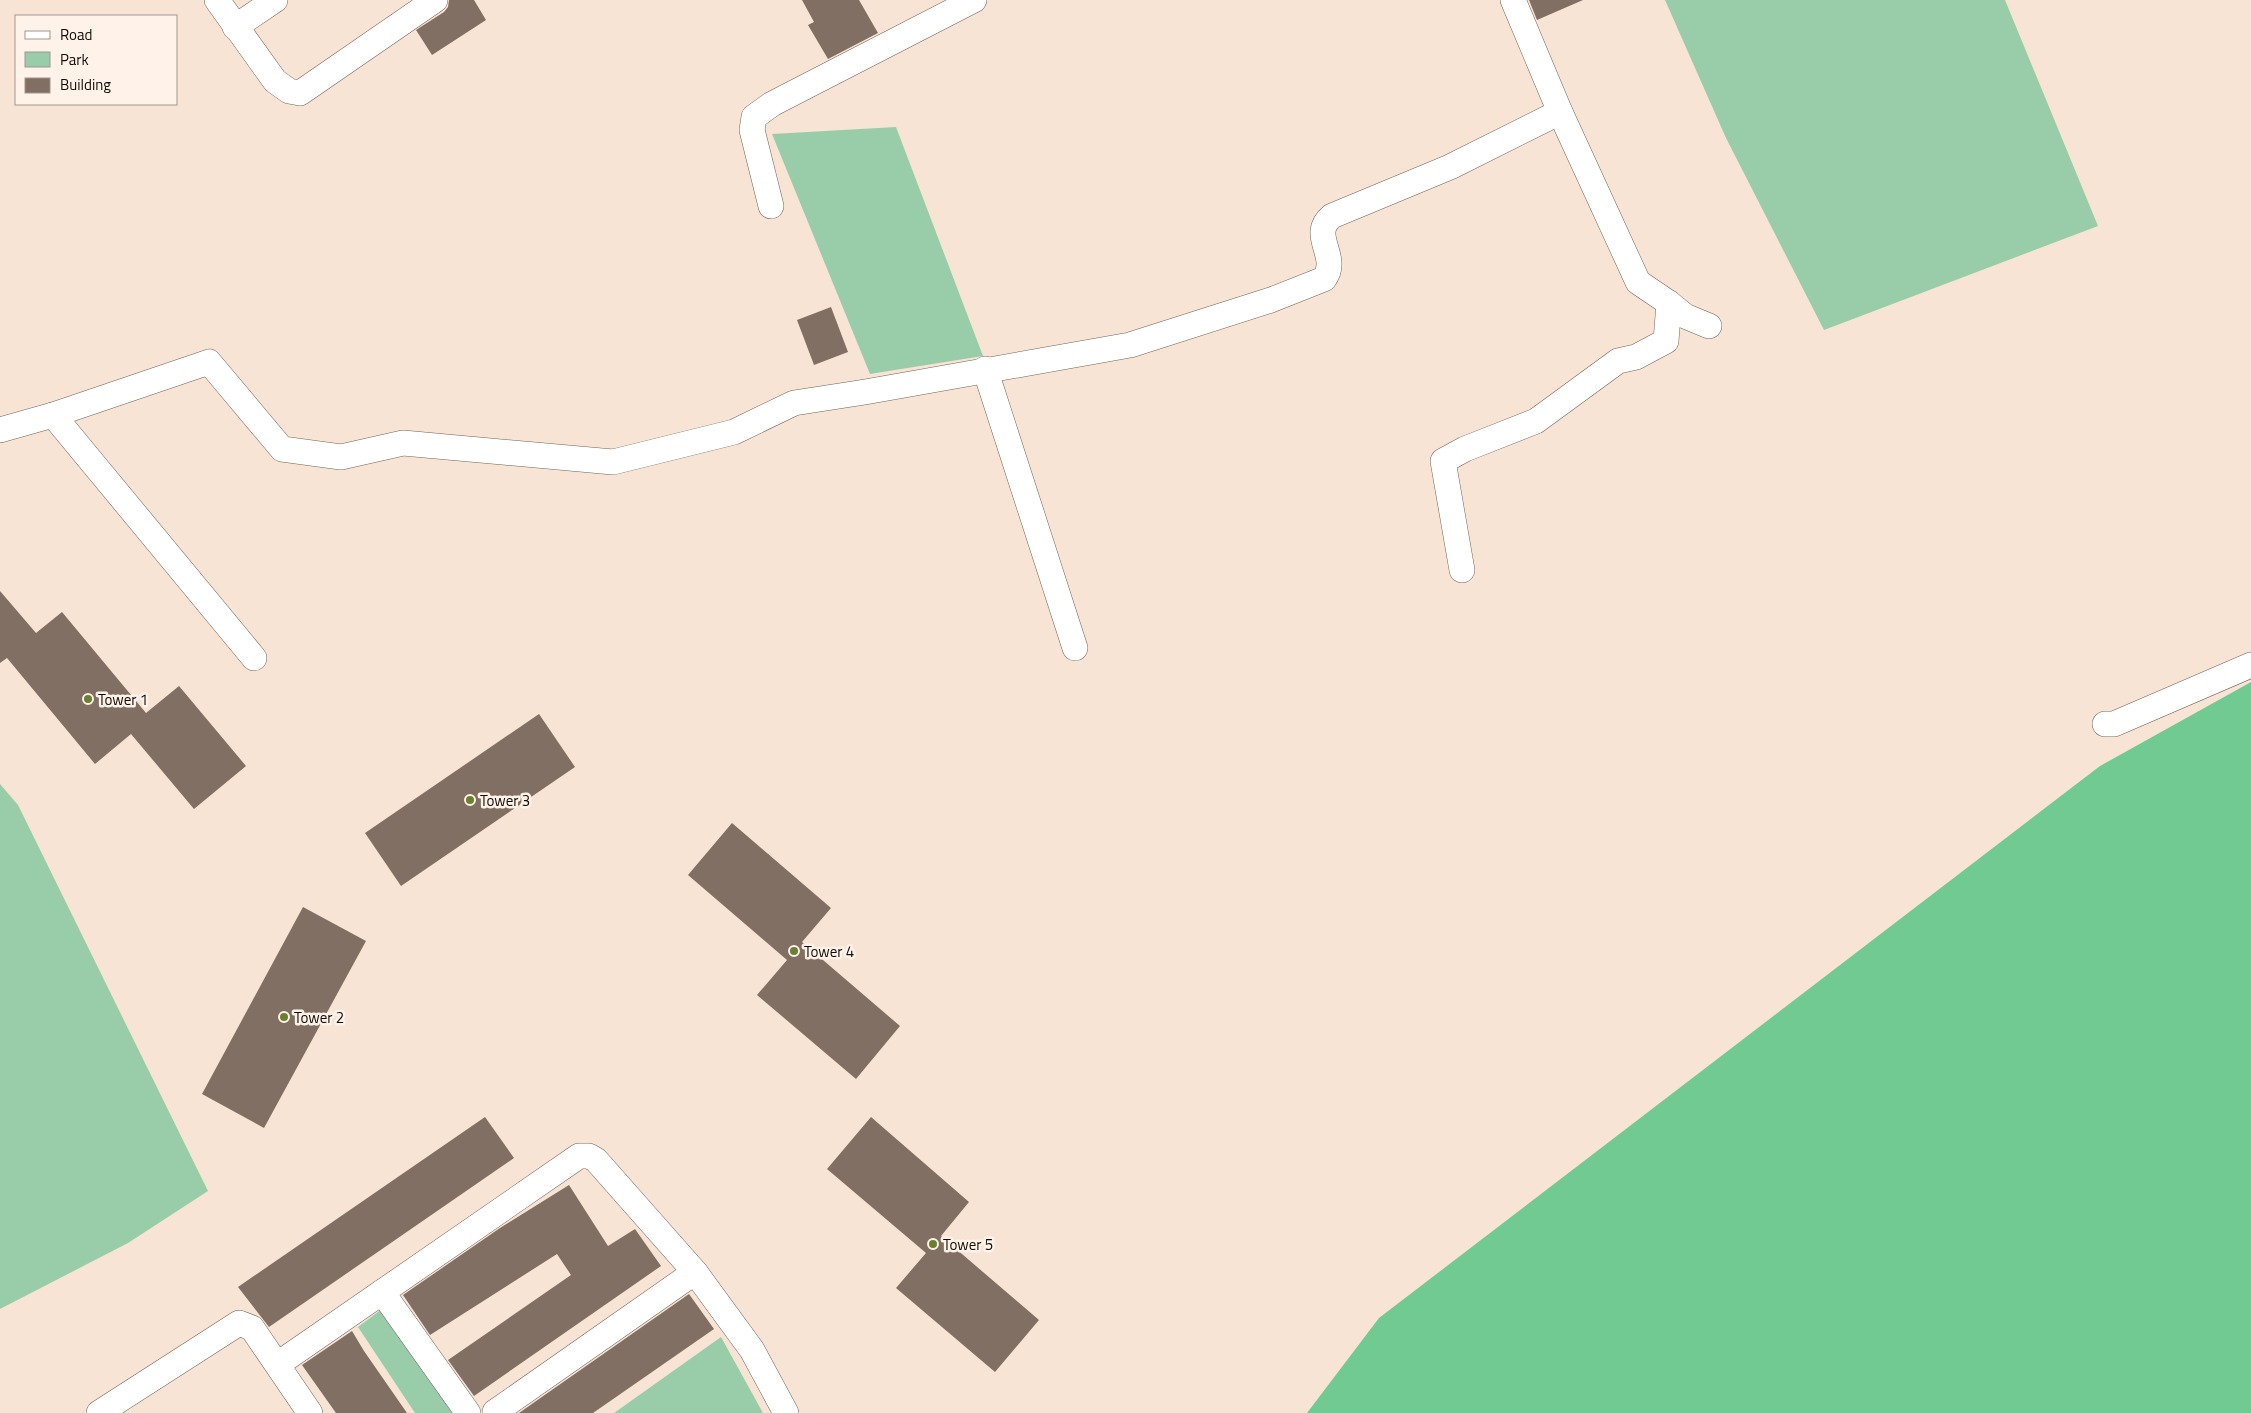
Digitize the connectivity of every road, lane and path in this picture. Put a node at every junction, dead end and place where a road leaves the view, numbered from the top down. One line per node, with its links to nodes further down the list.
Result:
1 (217, 0): 6 (street)
2 (275, 0): 6 (street)
3 (435, 0): 6 (street)
4 (974, 0): 8 (street)
5 (1513, 0): 7 (street)
6 (236, 26)
7 (1560, 112): 9 (street); 11 (street)
8 (771, 206)
9 (1669, 303): 10 (street); 14 (street)
10 (1709, 326)
11 (985, 370): 12 (street); 15 (street)
12 (53, 415): 13 (street); 16 (street)
13 (0, 430)
14 (1462, 570)
15 (1075, 648)
16 (254, 658)
17 (2251, 665): 18 (street)
18 (2105, 724)
19 (695, 1272): 20 (street); 22 (street); 26 (street)
20 (382, 1292): 21 (street); 25 (street)
21 (278, 1364): 23 (street); 24 (street)
22 (495, 1412)
23 (99, 1413)
24 (310, 1413)
25 (468, 1413)
26 (786, 1413)

